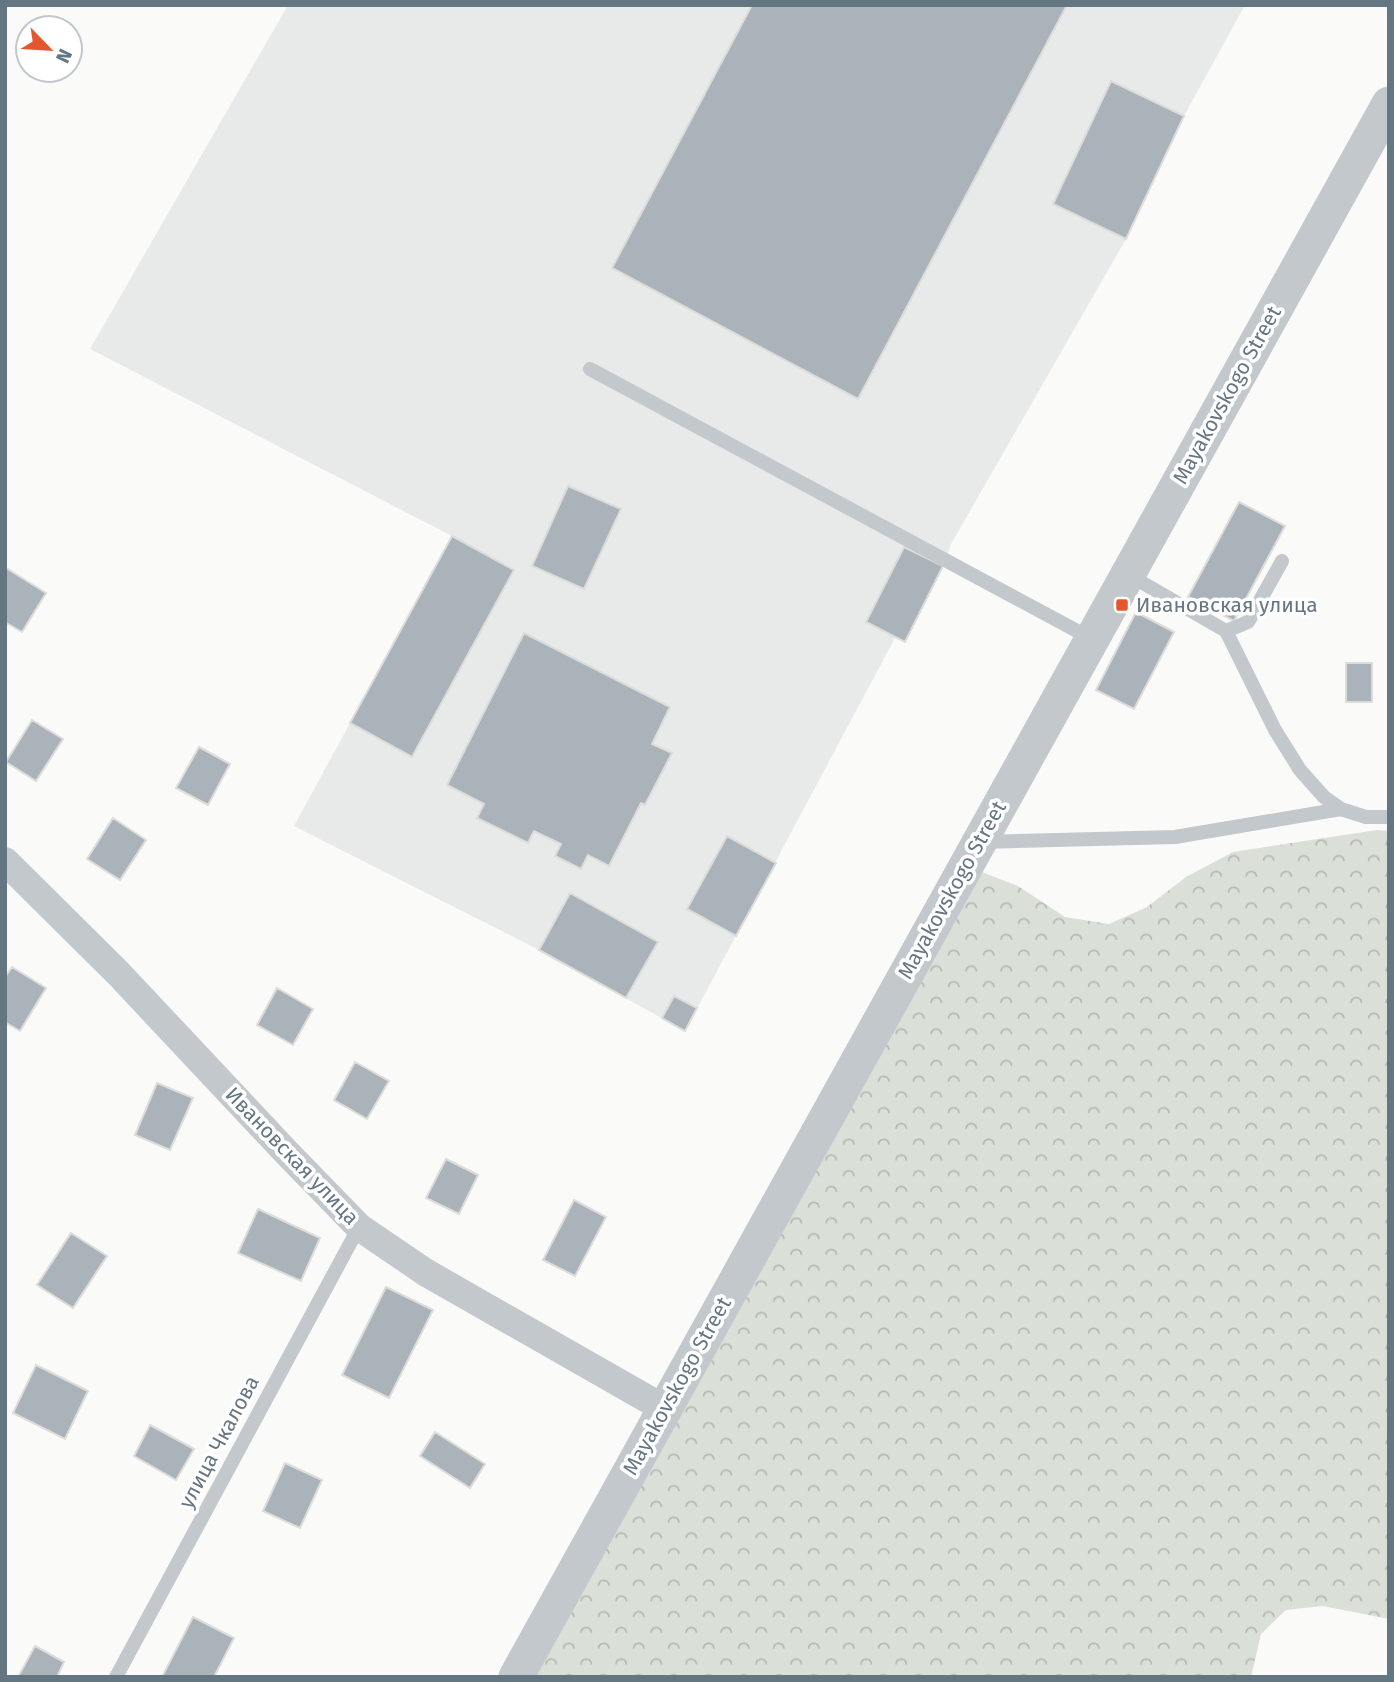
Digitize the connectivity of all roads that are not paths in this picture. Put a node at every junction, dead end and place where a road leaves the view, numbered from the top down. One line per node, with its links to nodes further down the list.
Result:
1 (1389, 104): 4 (street, Mayakovskogo Street)
2 (590, 369): 6 (lane)
3 (1282, 561): 5 (lane)
4 (1127, 575): 5 (lane); 6 (street, Mayakovskogo Street)
5 (1226, 631): 7 (lane)
6 (1092, 639): 9 (street, Mayakovskogo Street)
7 (1341, 809): 8 (lane); 9 (lane)
8 (1389, 817)
9 (979, 842): 12 (street, Mayakovskogo Street)
10 (5, 861): 11 (street, Ивановская улица)
11 (359, 1227): 12 (street, Ивановская улица); 13 (lane, улица Чкалова)
12 (664, 1409): 14 (street, Mayakovskogo Street)
13 (116, 1677)
14 (516, 1677)

